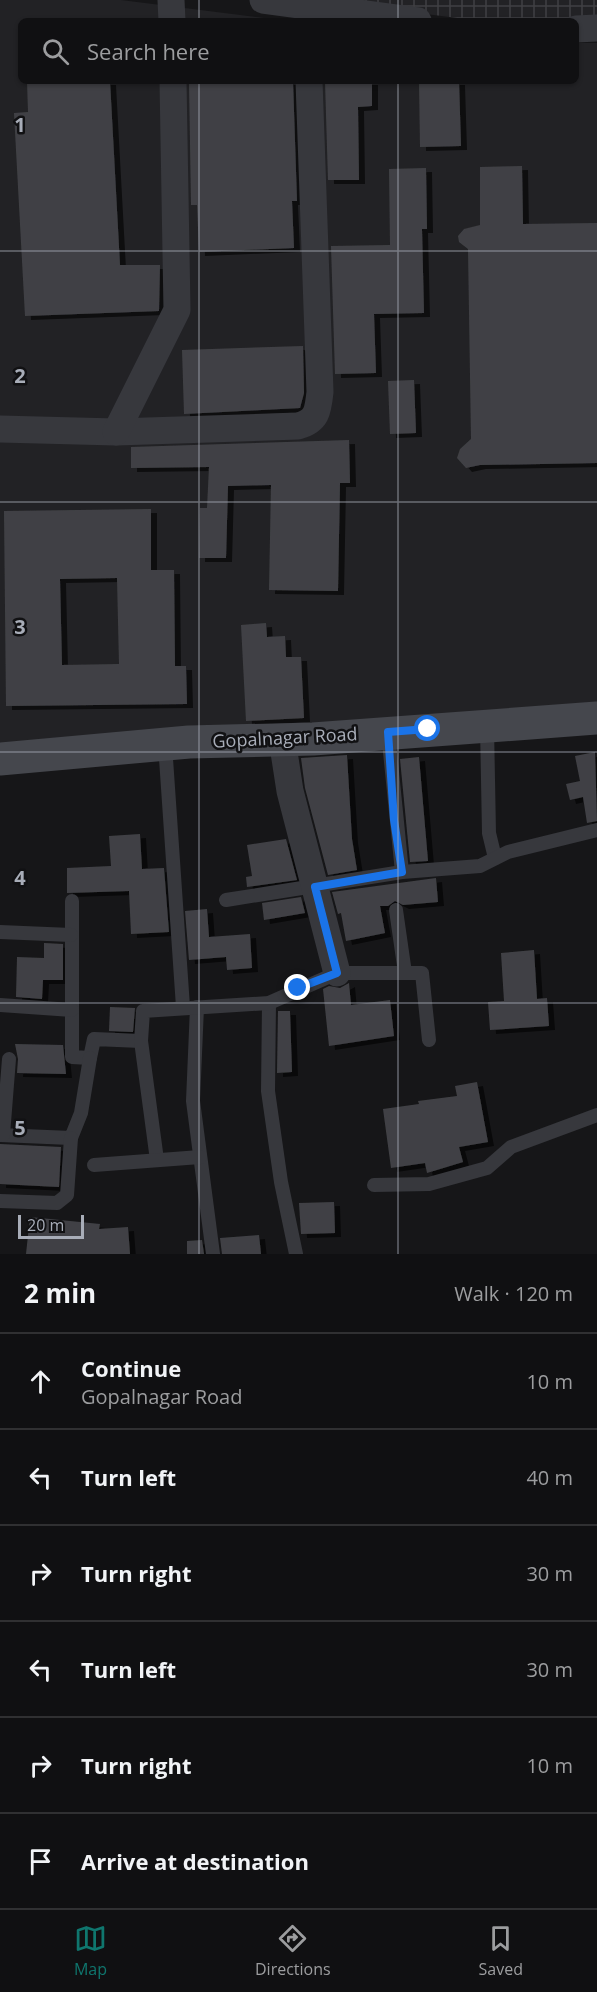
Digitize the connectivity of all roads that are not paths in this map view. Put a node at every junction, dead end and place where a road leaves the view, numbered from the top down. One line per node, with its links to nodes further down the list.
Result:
1 (171, 0): 4 (street)
2 (262, 0): 3 (street)
3 (307, 13): 5 (street)
4 (172, 18)
5 (376, 18)
6 (597, 28): 7 (street)
7 (579, 29)
8 (173, 84): 11 (street)
9 (309, 84): 11 (street)
10 (0, 429): 11 (street)
11 (116, 432)
12 (597, 718): 13 (main road, Gopalnagar Road)
13 (487, 725): 14 (main road, Gopalnagar Road); 19 (lane)
14 (388, 732): 15 (main road, Gopalnagar Road); 20 (lane)
15 (282, 740): 16 (main road, Gopalnagar Road); 21 (street)
16 (177, 743): 17 (main road, Gopalnagar Road); 31 (lane)
17 (0, 759)
18 (597, 830): 19 (lane)
19 (495, 858): 20 (lane)
20 (402, 872): 21 (lane)
21 (315, 887): 22 (lane); 27 (street)
22 (226, 900)
23 (72, 901): 26 (lane)
24 (396, 909): 28 (lane)
25 (0, 932): 26 (lane)
26 (71, 935): 32 (lane)
27 (337, 973): 28 (lane); 29 (lane)
28 (405, 973): 33 (lane)
29 (269, 1003): 31 (lane); 46 (lane)
30 (0, 1005): 32 (lane)
31 (190, 1007): 34 (lane); 40 (lane)
32 (72, 1010): 35 (lane)
33 (429, 1040)
34 (141, 1041): 35 (lane); 41 (lane)
35 (90, 1058): 39 (lane)
36 (9, 1059): 38 (lane)
37 (597, 1115): 43 (lane)
38 (1, 1135): 39 (lane)
39 (71, 1138): 44 (lane)
40 (200, 1157): 41 (lane); 45 (lane)
41 (157, 1160): 42 (lane)
42 (94, 1165)
43 (374, 1185)
44 (0, 1201)
45 (213, 1254)
46 (296, 1254)

